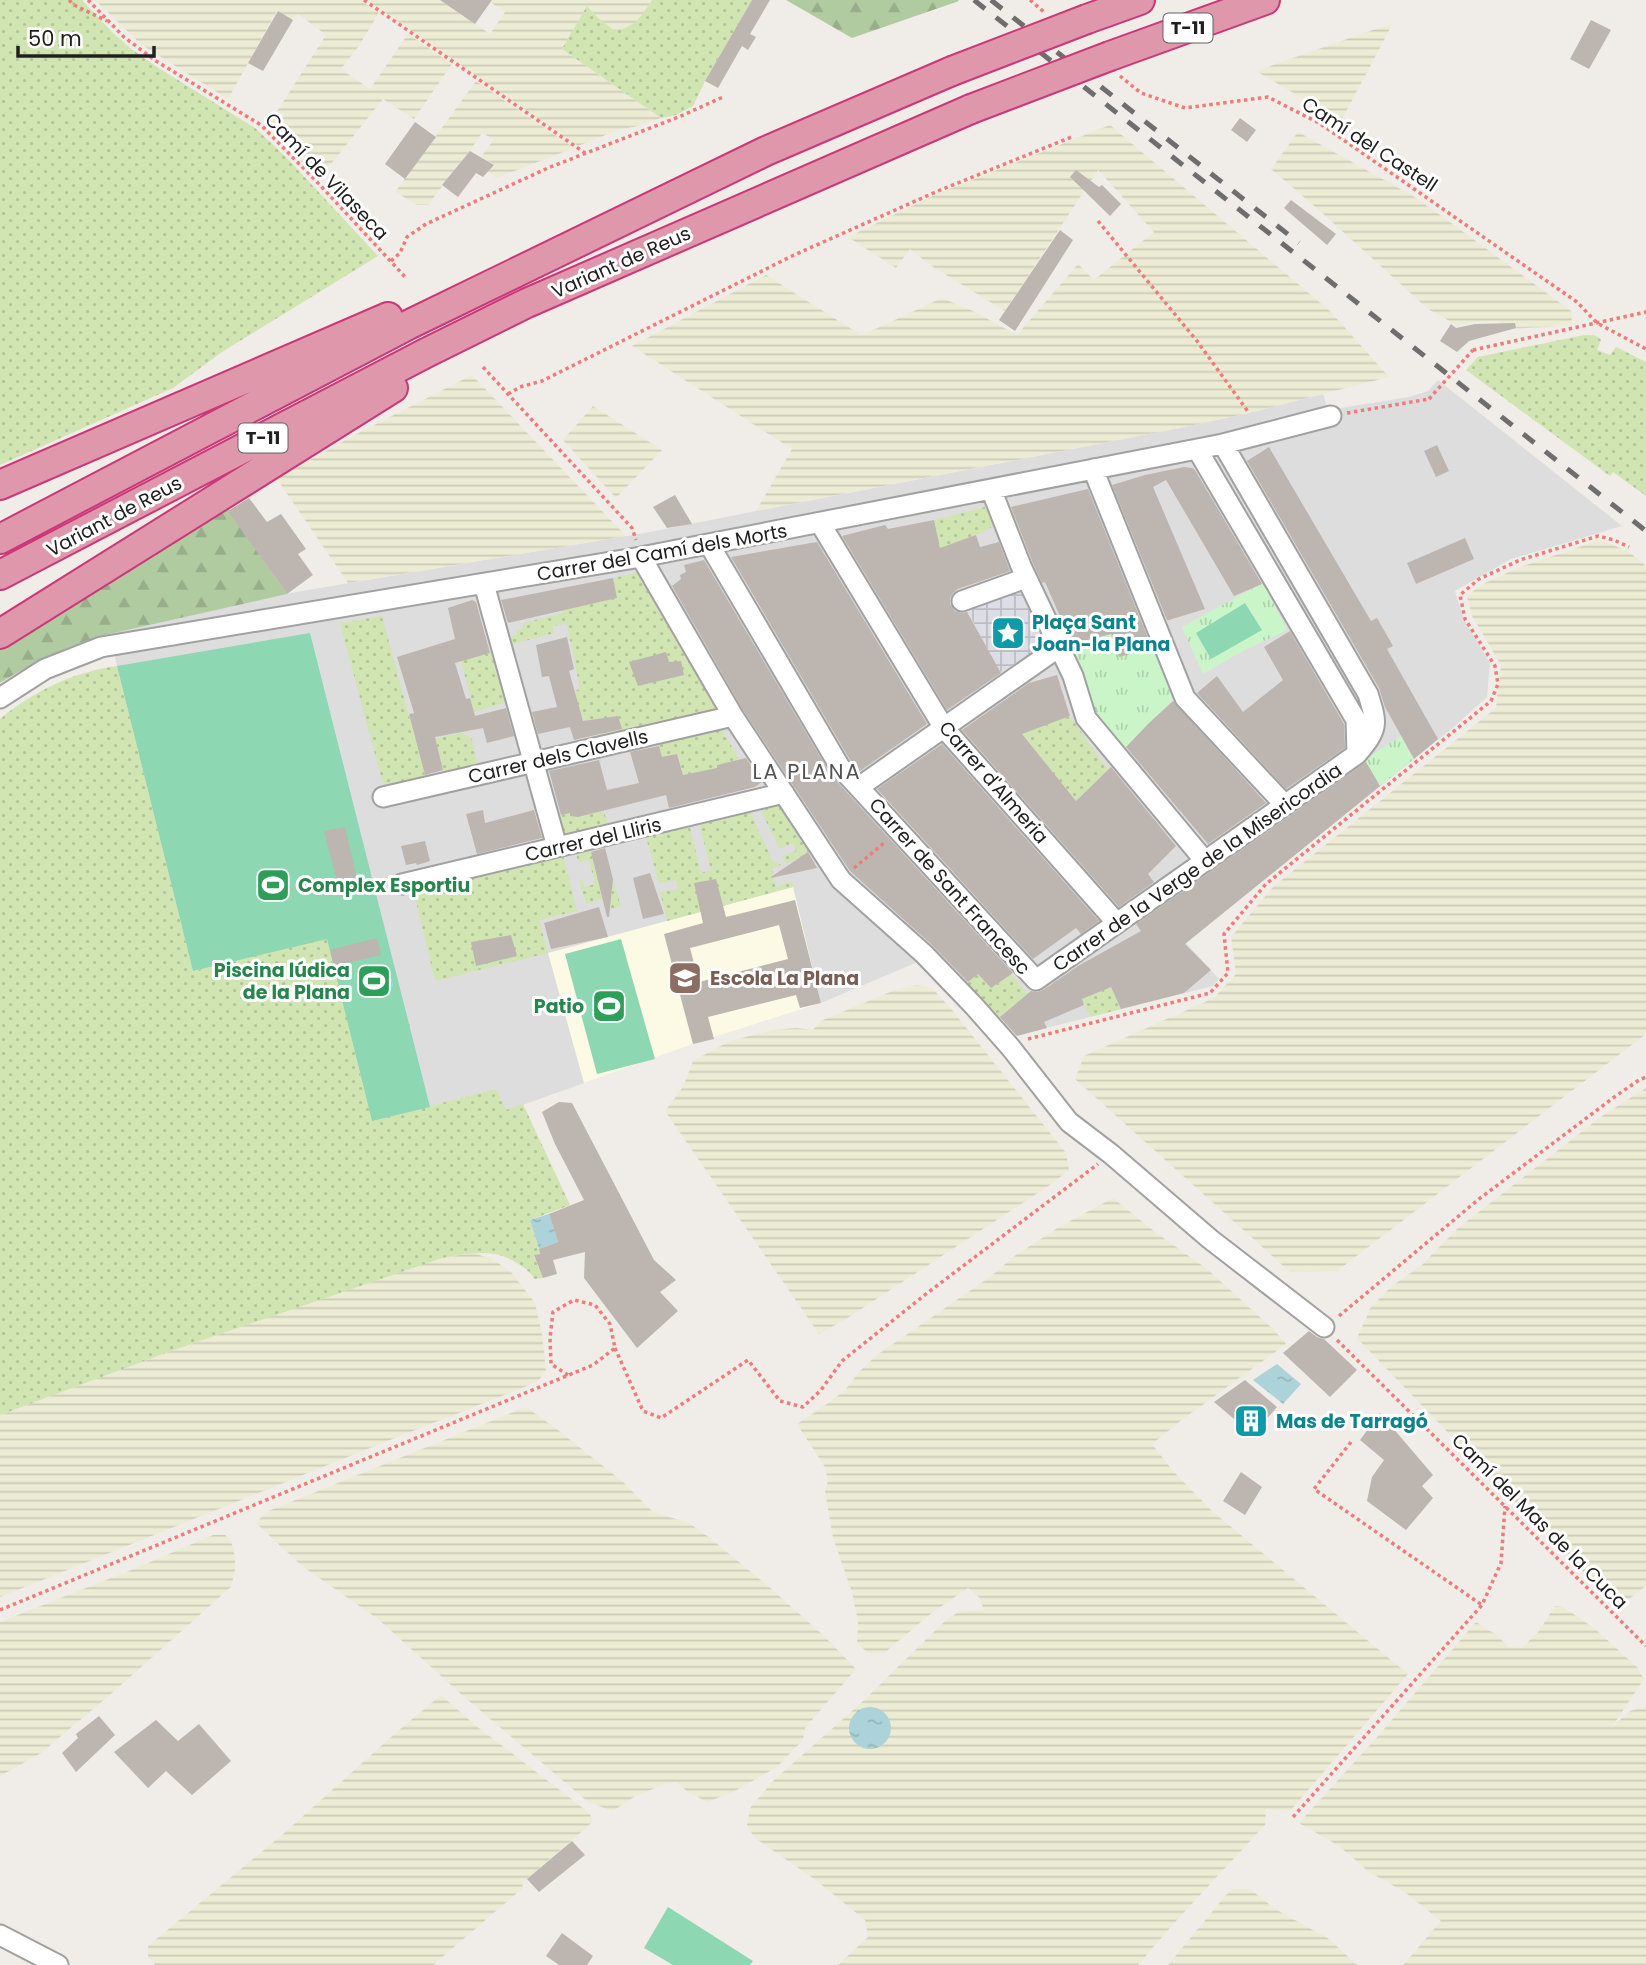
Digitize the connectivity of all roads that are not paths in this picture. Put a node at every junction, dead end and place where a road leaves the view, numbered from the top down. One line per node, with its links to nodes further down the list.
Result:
1 (1140, 0): 3 (highway, Variant de Reus / T-11, bridge)
2 (1265, 0): 4 (highway, Variant de Reus / T-11, bridge)
3 (510, 275): 9 (highway); 12 (highway, Variant de Reus / T-11)
4 (527, 303): 15 (highway, Variant de Reus / T-11); 19 (highway)
5 (1331, 416): 6 (street, Carrer del Camí dels Morts)
6 (1223, 444): 7 (street, Carrer del Camí dels Morts); 23 (street)
7 (1197, 449): 8 (street, Carrer del Camí dels Morts); 23 (street)
8 (1093, 469): 10 (street, Carrer del Camí dels Morts); 29 (street)
9 (0, 485)
10 (991, 489): 11 (street, Carrer del Camí dels Morts); 16 (street)
11 (820, 523): 13 (street, Carrer del Camí dels Morts); 24 (street, Carrer d'Almeria)
12 (0, 539)
13 (709, 544): 14 (street, Carrer del Camí dels Morts); 26 (street, Carrer de Sant Francesc)
14 (641, 557): 17 (street, Carrer del Camí dels Morts); 22 (street)
15 (0, 575)
16 (1026, 578): 18 (street); 20 (street)
17 (484, 584): 21 (street, Carrer del Camí dels Morts); 25 (street)
18 (962, 601)
19 (0, 634)
20 (1059, 647): 24 (street); 31 (street)
21 (0, 698)
22 (733, 716): 25 (street, Carrer dels Clavells); 27 (street)
23 (1366, 719): 29 (street, Carrer de la Verge de la Misericordia)
24 (944, 728): 26 (street); 33 (street, Carrer d'Almeria)
25 (533, 762): 28 (street, Carrer dels Clavells); 30 (street)
26 (859, 787): 34 (street, Carrer de Sant Francesc)
27 (784, 793): 30 (street, Carrer del Lliris); 35 (street)
28 (383, 797)
29 (1285, 805): 31 (street, Carrer de la Verge de la Misericordia)
30 (557, 847): 32 (street, Carrer del Lliris)
31 (1205, 861): 33 (street, Carrer de la Verge de la Misericordia)
32 (402, 884)
33 (1117, 923): 34 (street, Carrer de la Verge de la Misericordia)
34 (1036, 980)
35 (1324, 1327)
36 (0, 1935): 37 (street)
37 (58, 1965)

